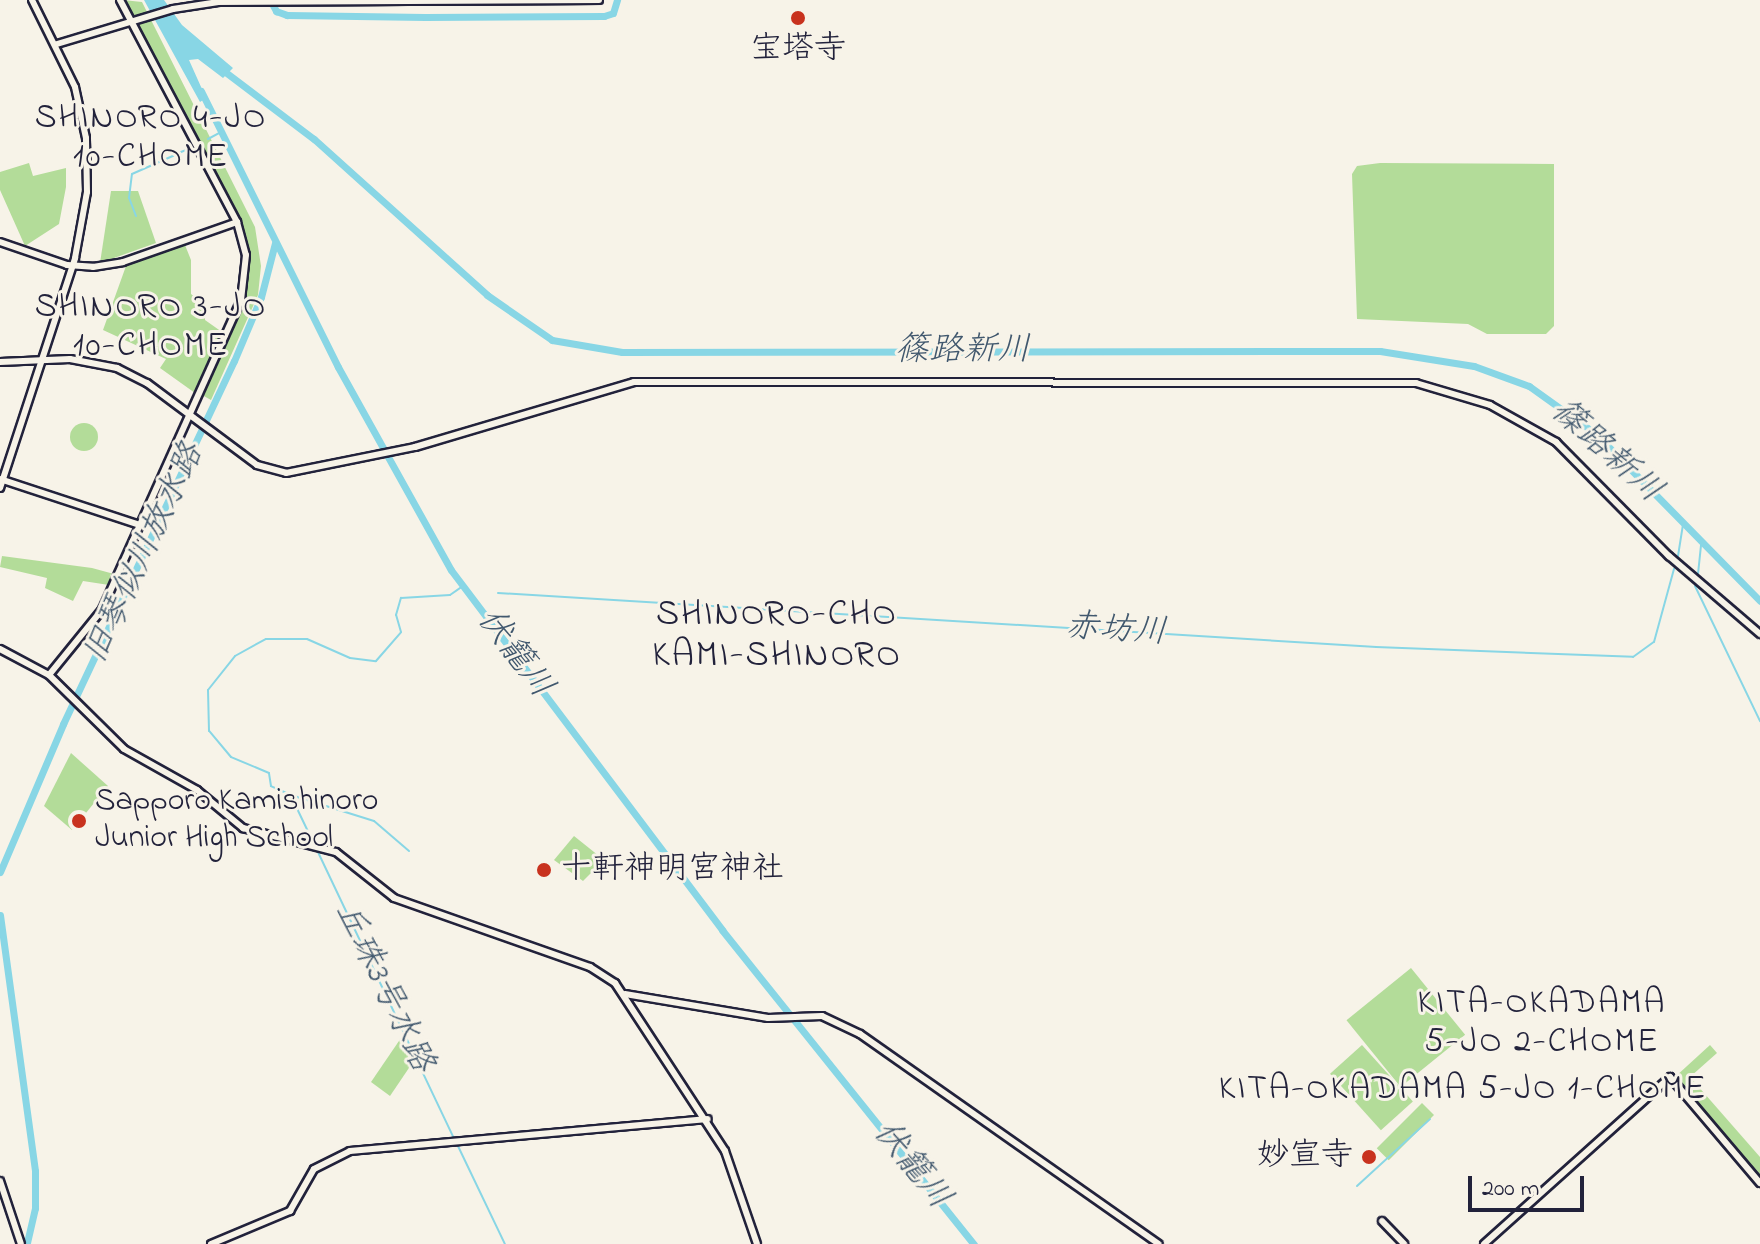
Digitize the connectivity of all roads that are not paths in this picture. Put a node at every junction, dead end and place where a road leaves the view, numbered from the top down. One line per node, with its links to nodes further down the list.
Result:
1 (32, 0): 9 (street)
2 (120, 0): 8 (street)
3 (218, 1): 6 (street); 8 (street)
4 (415, 1): 5 (street); 7 (street)
5 (599, 1)
6 (264, 2): 7 (street)
7 (278, 2)
8 (130, 22): 9 (street); 10 (street)
9 (57, 44): 12 (street)
10 (237, 222): 12 (street); 15 (street)
11 (0, 242): 12 (street)
12 (72, 266): 13 (street)
13 (42, 360): 14 (street); 15 (street); 16 (street)
14 (0, 362)
15 (189, 415): 17 (street); 18 (street)
16 (1, 482): 17 (street)
17 (140, 525): 20 (street)
18 (1760, 634)
19 (0, 649): 20 (street)
20 (49, 675): 21 (street)
21 (625, 994): 22 (street); 29 (street)
22 (708, 1119): 27 (street); 28 (street)
23 (0, 1181): 26 (street)
24 (1760, 1183): 31 (street)
25 (1382, 1221): 30 (street)
26 (21, 1244)
27 (211, 1244)
28 (757, 1244)
29 (1159, 1244)
30 (1404, 1244)
31 (1484, 1244)

